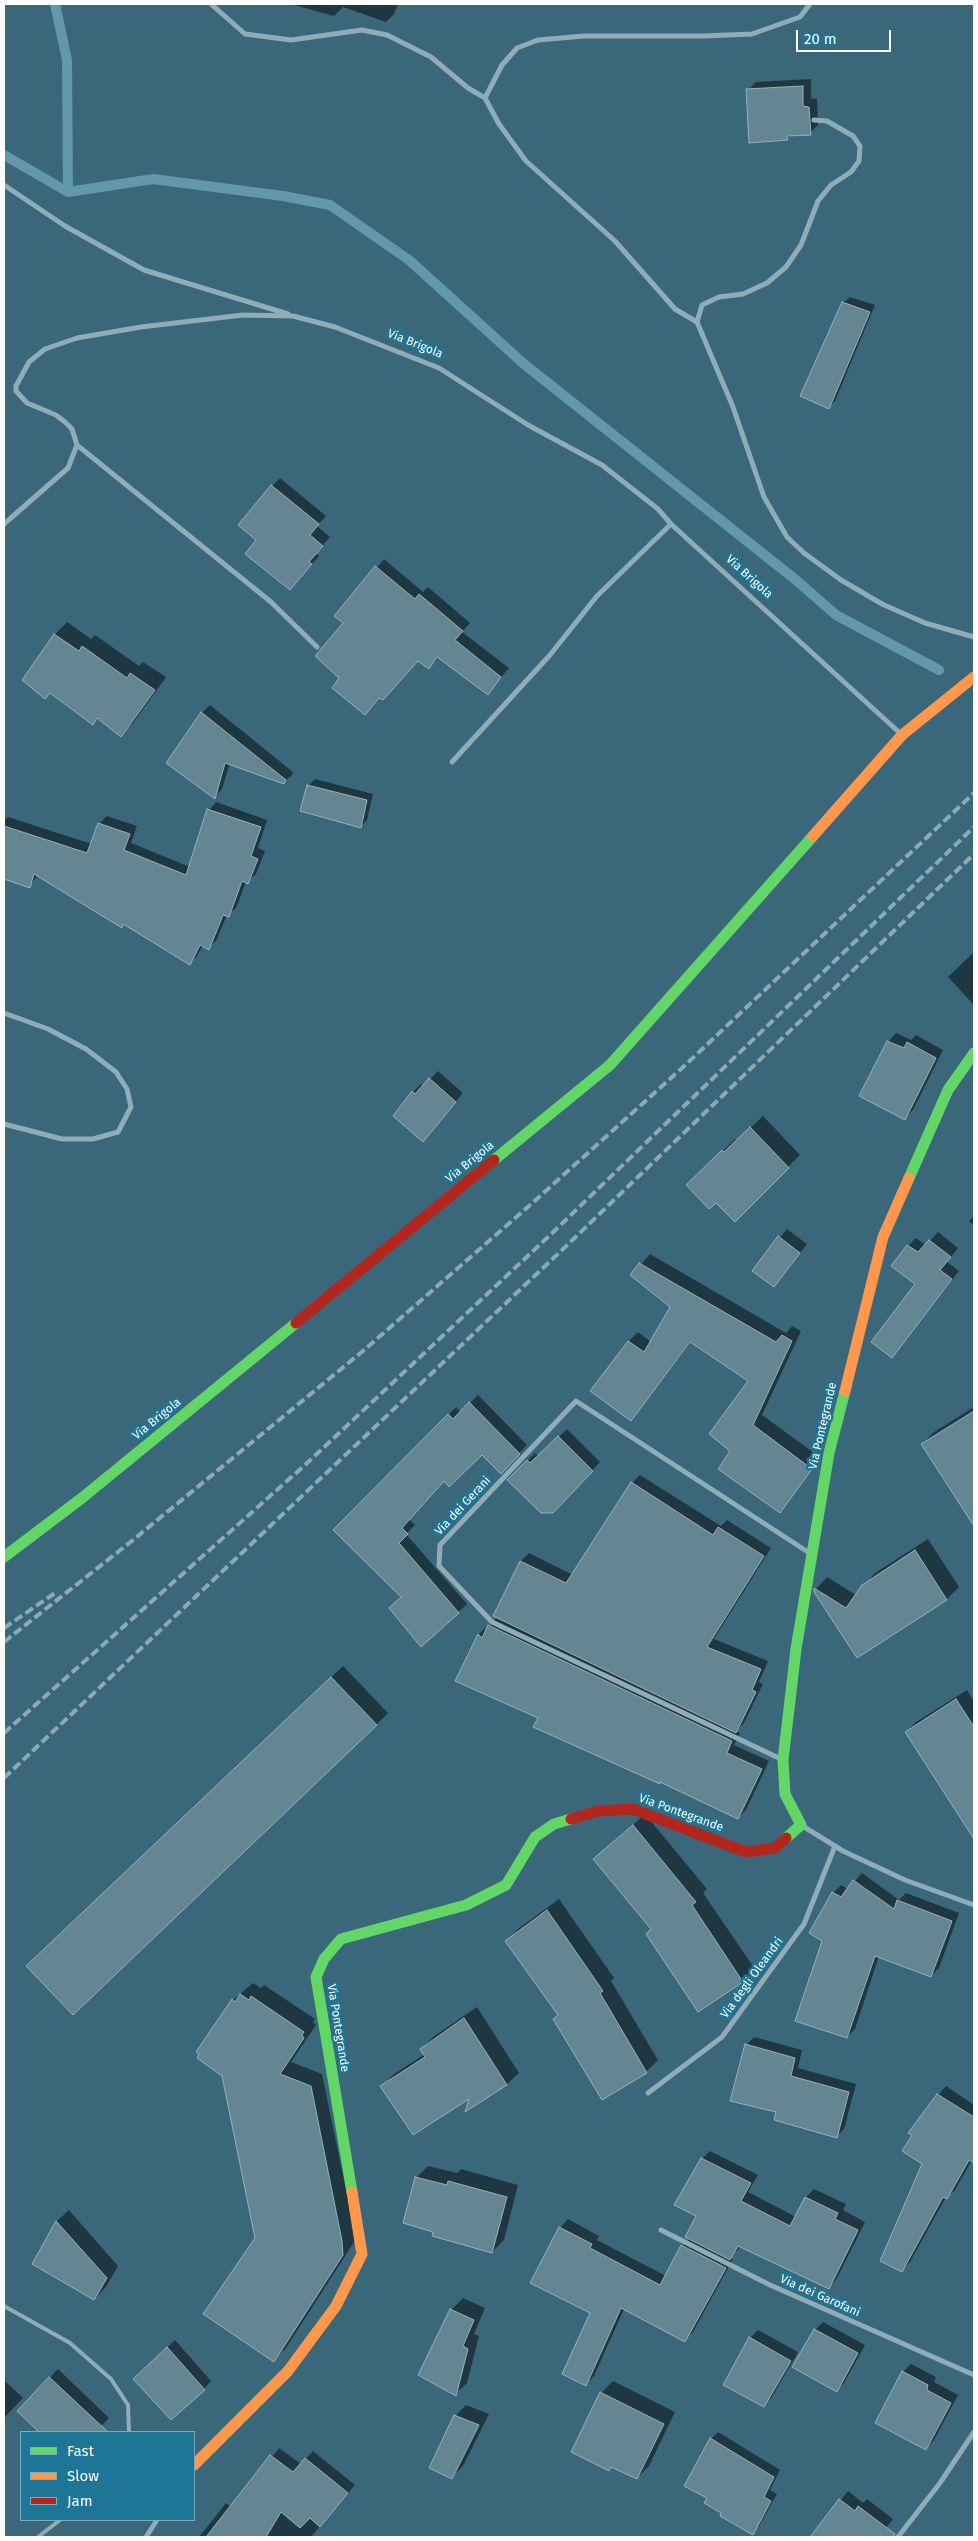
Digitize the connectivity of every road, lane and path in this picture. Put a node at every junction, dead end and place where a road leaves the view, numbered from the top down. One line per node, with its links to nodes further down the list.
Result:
1 (210, 4): 3 (street)
2 (810, 4): 3 (street)
3 (485, 98): 7 (street)
4 (814, 120): 7 (street)
5 (4, 185): 6 (street)
6 (293, 316): 8 (street, Via Brigola); 10 (street, Via Brigola)
7 (697, 322): 11 (street)
8 (77, 445): 9 (street); 12 (street)
9 (4, 524)
10 (671, 524): 14 (street, Via Brigola); 15 (street)
11 (974, 637)
12 (317, 648)
13 (974, 677): 14 (street, Via Brigola)
14 (902, 735): 20 (street, Via Brigola)
15 (452, 762)
16 (4, 1013): 18 (street)
17 (974, 1054): 19 (street, Via Pontegrande)
18 (4, 1124)
19 (812, 1555): 21 (street, Via Pontegrande); 21 (street, Via dei Gerani)
20 (4, 1557)
21 (784, 1760): 22 (street, Via Pontegrande)
22 (801, 1824): 23 (street, Via Pontegrande); 31 (street, Via Pontegrande)
23 (835, 1846): 24 (street, Via Pontegrande); 25 (street, Via degli Oleandri)
24 (974, 1905)
25 (648, 2093)
26 (661, 2230): 28 (street, Via dei Garofani)
27 (4, 2306): 29 (lane)
28 (974, 2375)
29 (128, 2431)
30 (974, 2432): 36 (street)
31 (195, 2463)
32 (59, 2521): 34 (lane)
33 (157, 2521): 35 (street)
34 (38, 2537)
35 (146, 2537)
36 (898, 2537)

